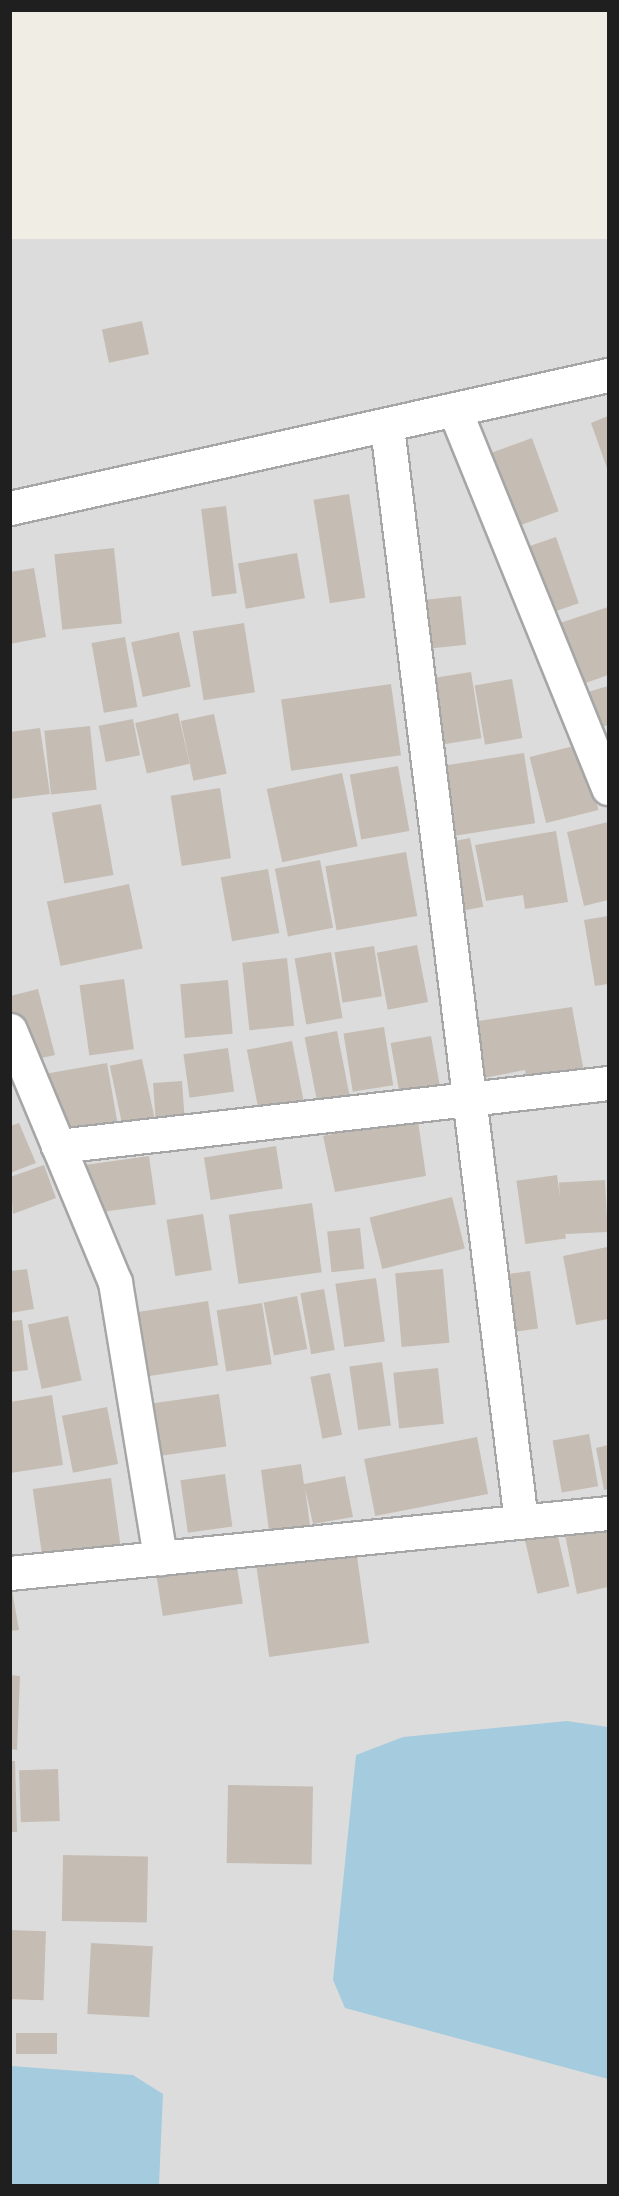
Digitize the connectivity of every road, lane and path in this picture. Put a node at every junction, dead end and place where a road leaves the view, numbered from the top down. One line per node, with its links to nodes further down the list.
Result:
1 (609, 375): 2 (street)
2 (454, 411): 3 (street); 5 (street)
3 (387, 427): 4 (street); 8 (street)
4 (10, 508)
5 (609, 788)
6 (10, 1030): 9 (street)
7 (609, 1083): 8 (street)
8 (470, 1098): 9 (street); 11 (street)
9 (58, 1146): 12 (street)
10 (609, 1513): 11 (street)
11 (521, 1522): 12 (street)
12 (160, 1558): 13 (street)
13 (10, 1573)

